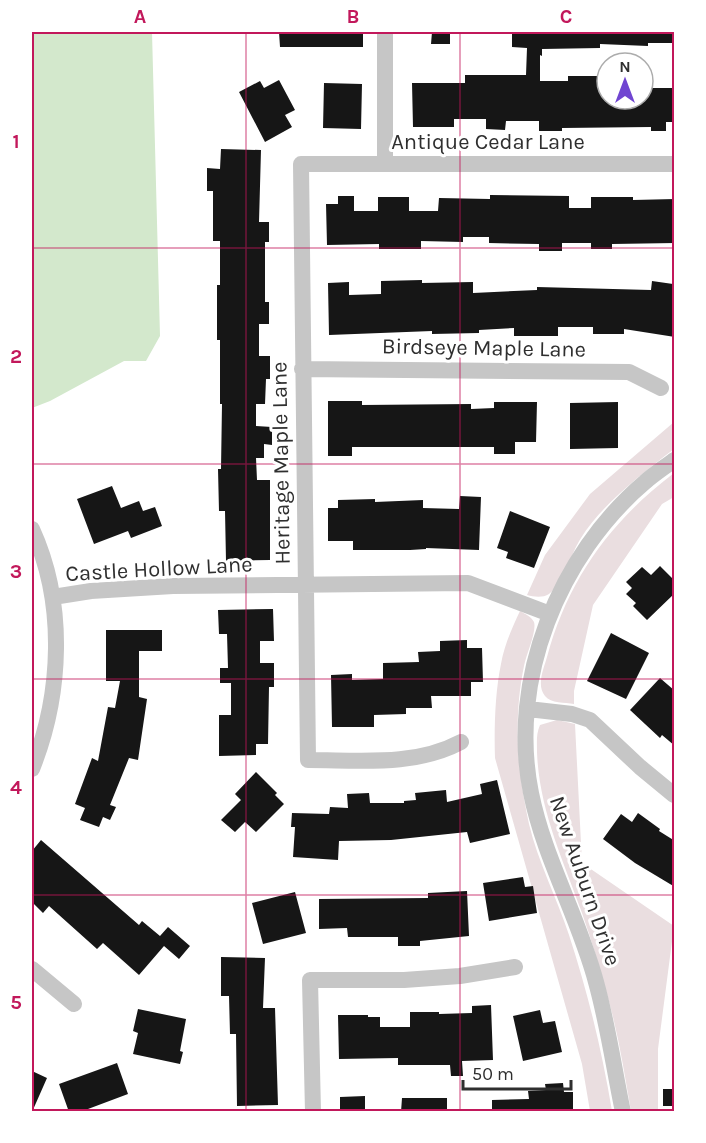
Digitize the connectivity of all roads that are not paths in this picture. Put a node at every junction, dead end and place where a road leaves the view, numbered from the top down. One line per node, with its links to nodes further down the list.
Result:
1 (385, 32): 3 (street)
2 (301, 164): 3 (street, Antique Cedar Lane); 5 (street, Heritage Maple Lane)
3 (386, 164): 4 (street, Antique Cedar Lane)
4 (675, 164)
5 (303, 369): 6 (street, Birdseye Maple Lane); 9 (street, Heritage Maple Lane)
6 (662, 388)
7 (675, 460): 11 (street, New Auburn Drive)
8 (32, 529): 10 (street)
9 (305, 585): 10 (street, Castle Hollow Lane); 11 (street, Castle Hollow Lane); 13 (street, Heritage Maple Lane)
10 (53, 597): 14 (street)
11 (550, 614): 12 (street, New Auburn Drive)
12 (528, 709): 15 (street); 20 (street, New Auburn Drive)
13 (461, 742)
14 (32, 769)
15 (675, 795)
16 (516, 968): 19 (street)
17 (32, 969): 18 (street)
18 (74, 1004)
19 (313, 1112)
20 (623, 1112)

